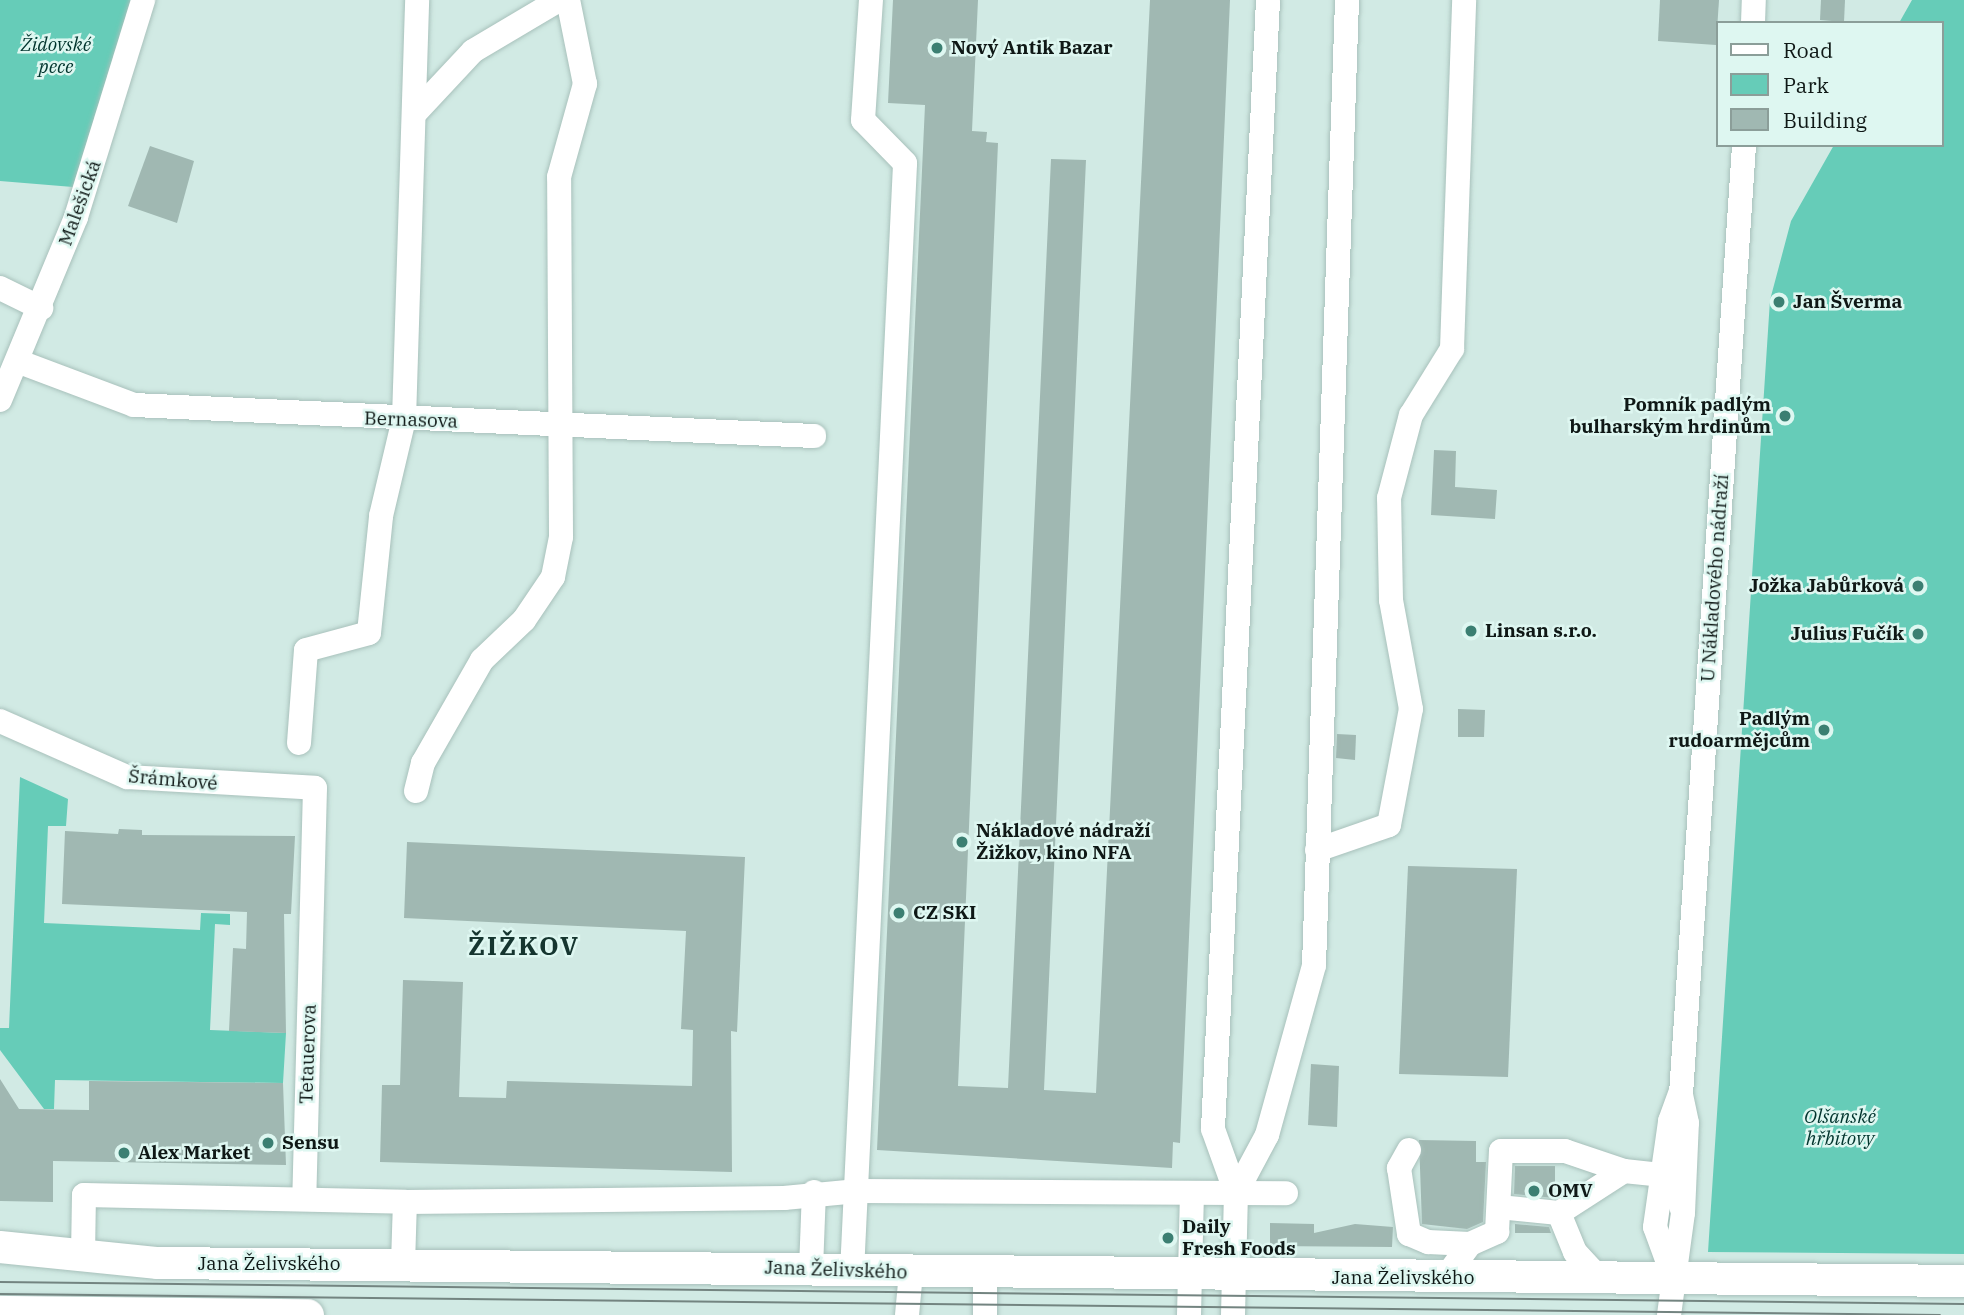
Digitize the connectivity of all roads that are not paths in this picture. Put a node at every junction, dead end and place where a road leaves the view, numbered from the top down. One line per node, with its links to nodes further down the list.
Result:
1 (143, 0): 14 (street, Malešická)
2 (417, 0): 11 (street)
3 (559, 0): 11 (street)
4 (568, 0): 18 (street)
5 (871, 0): 29 (street)
6 (1268, 0): 32 (street)
7 (1347, 0): 24 (street)
8 (1464, 0): 24 (street)
9 (1754, 0): 10 (street)
10 (1752, 21)
11 (416, 112): 17 (street)
12 (1744, 147): 25 (street, U Nákladového nádraží)
13 (0, 288): 14 (street)
14 (41, 308): 15 (street, Malešická)
15 (17, 361): 16 (street, Malešická); 17 (street, Bernasova)
16 (0, 400)
17 (404, 419): 18 (street, Bernasova); 21 (street)
18 (561, 425): 19 (street, Bernasova); 23 (street)
19 (814, 436)
20 (0, 721): 22 (street, Šrámkové)
21 (299, 743)
22 (315, 788): 34 (street, Tetauerova)
23 (416, 791)
24 (1317, 850): 32 (street)
25 (1681, 1094): 28 (street, U Nákladového nádraží); 38 (street, U Nákladového nádraží)
26 (1409, 1150): 39 (street)
27 (1624, 1171): 28 (street); 36 (street); 37 (street)
28 (1661, 1175): 38 (street); 49 (street, U Nákladového nádraží)
29 (858, 1191): 30 (street); 33 (street); 44 (street)
30 (814, 1192): 35 (street); 43 (street)
31 (1286, 1192): 32 (street)
32 (1236, 1193): 33 (street); 48 (street)
33 (1192, 1194): 47 (street)
34 (304, 1199): 35 (street); 41 (street)
35 (405, 1202): 42 (street)
36 (1499, 1207): 37 (street); 39 (street)
37 (1559, 1213): 51 (street)
38 (1683, 1213): 49 (street, U Nákladového nádraží)
39 (1470, 1244): 50 (street)
40 (0, 1247): 41 (main road, Jana Želivského)
41 (83, 1257): 42 (main road, Jana Želivského)
42 (403, 1264): 43 (main road, Jana Želivského)
43 (811, 1269): 44 (main road, Jana Želivského)
44 (852, 1272): 45 (main road, Jana Želivského)
45 (911, 1273): 46 (main road, Jana Želivského); 55 (street)
46 (985, 1273): 47 (main road, Jana Želivského); 56 (street)
47 (1190, 1275): 48 (main road, Jana Želivského); 57 (street)
48 (1235, 1276): 50 (main road, Jana Želivského); 58 (street)
49 (1673, 1276): 51 (main road, Jana Želivského); 52 (main road, Jana Želivského); 59 (street)
50 (1445, 1278): 51 (main road, Jana Želivského)
51 (1600, 1279)
52 (1964, 1281)
53 (0, 1312): 54 (main road)
54 (308, 1315)
55 (907, 1315)
56 (985, 1315)
57 (1189, 1315)
58 (1233, 1315)
59 (1669, 1315)

